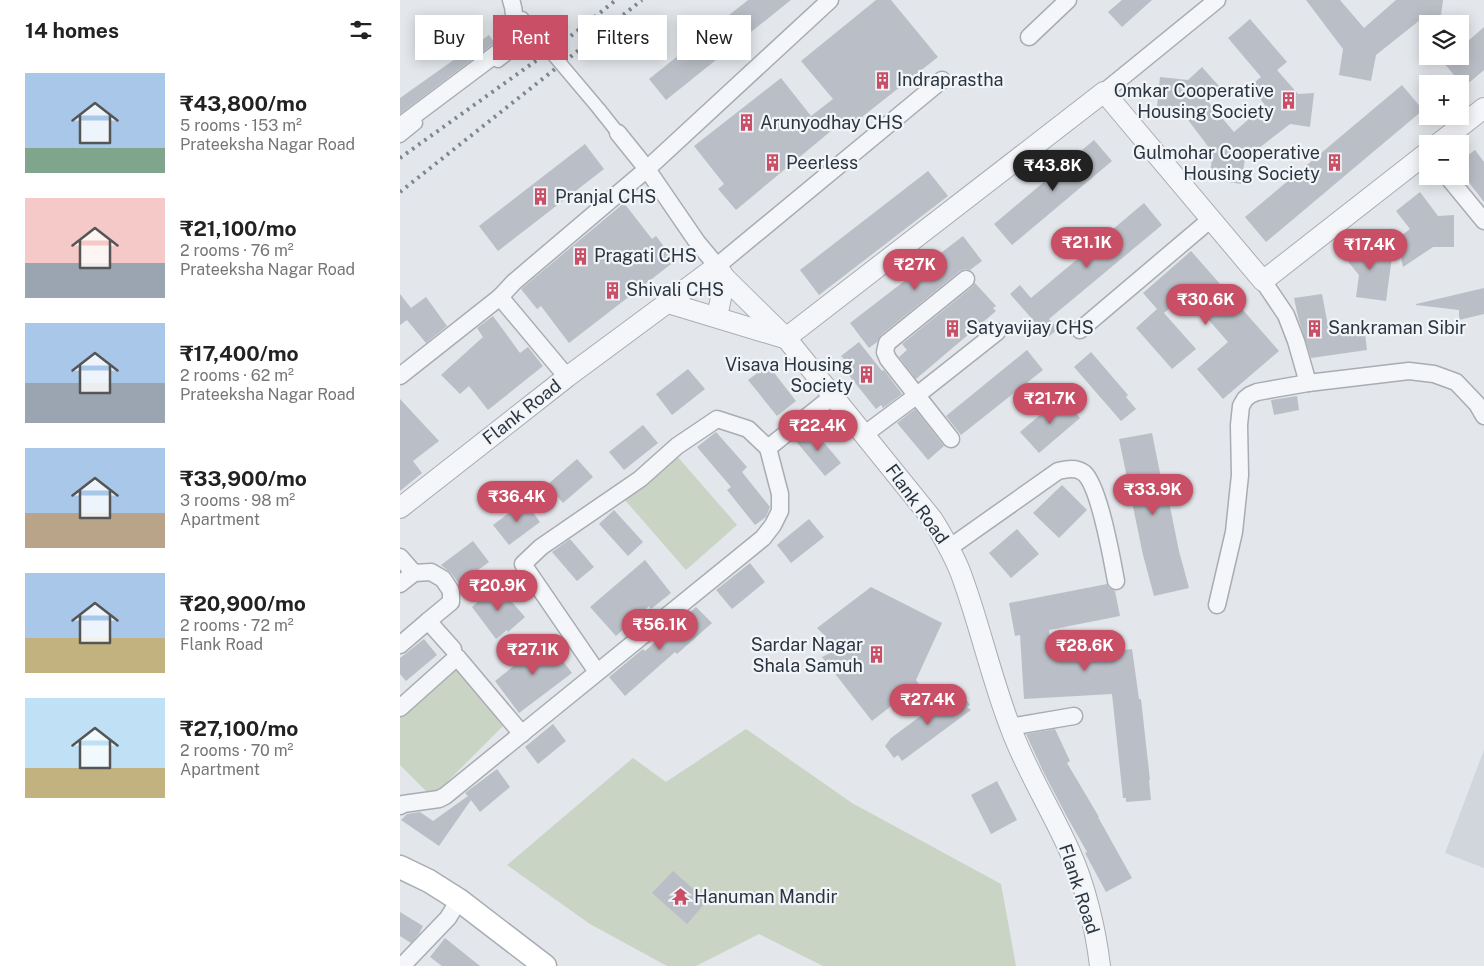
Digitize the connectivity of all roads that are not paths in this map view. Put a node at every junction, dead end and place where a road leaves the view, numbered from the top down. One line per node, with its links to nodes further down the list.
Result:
1 (830, 0): 14 (street)
2 (1068, 0): 5 (street)
3 (1217, 0): 7 (street)
4 (516, 8): 9 (street); 10 (street, bridge); 12 (street)
5 (1029, 37)
6 (942, 80): 18 (street)
7 (1104, 92): 16 (street); 26 (street)
8 (1484, 108): 11 (street)
9 (400, 126)
10 (618, 133): 14 (street)
11 (1450, 135)
12 (400, 136)
13 (1419, 158): 20 (street)
14 (647, 169): 18 (street); 21 (street)
15 (1454, 185): 17 (street)
16 (1211, 219): 20 (street); 24 (street)
17 (1484, 221)
18 (721, 272): 22 (street, Flank Road); 23 (street); 26 (street, Flank Road)
19 (966, 279): 31 (street)
20 (1263, 281): 29 (street)
21 (500, 297): 27 (street); 28 (street)
22 (668, 303): 23 (street); 28 (street, Flank Road)
23 (717, 317): 26 (street)
24 (1080, 330)
25 (997, 332): 31 (street)
26 (786, 338): 30 (street, Flank Road)
27 (400, 376)
28 (567, 377): 36 (street, Flank Road)
29 (1308, 383): 32 (street); 42 (street)
30 (833, 396): 33 (street, Flank Road); 35 (street)
31 (916, 396): 33 (street); 34 (street)
32 (1484, 416)
33 (865, 434): 37 (street, Flank Road)
34 (951, 439)
35 (768, 448): 46 (street); 46 (street)
36 (400, 508)
37 (950, 548): 40 (street); 49 (street, Flank Road)
38 (400, 557): 39 (street)
39 (414, 572): 41 (street); 43 (street)
40 (1116, 581)
41 (400, 584)
42 (1217, 605)
43 (428, 621): 44 (street); 45 (street)
44 (400, 645)
45 (453, 649)
46 (597, 672): 50 (street)
47 (400, 708): 50 (street)
48 (1074, 716): 49 (street)
49 (1010, 727): 56 (street, Flank Road)
50 (522, 734): 51 (street)
51 (400, 806)
52 (400, 867): 53 (main road)
53 (459, 900): 54 (street); 55 (main road)
54 (402, 966)
55 (545, 966)
56 (1100, 966)

